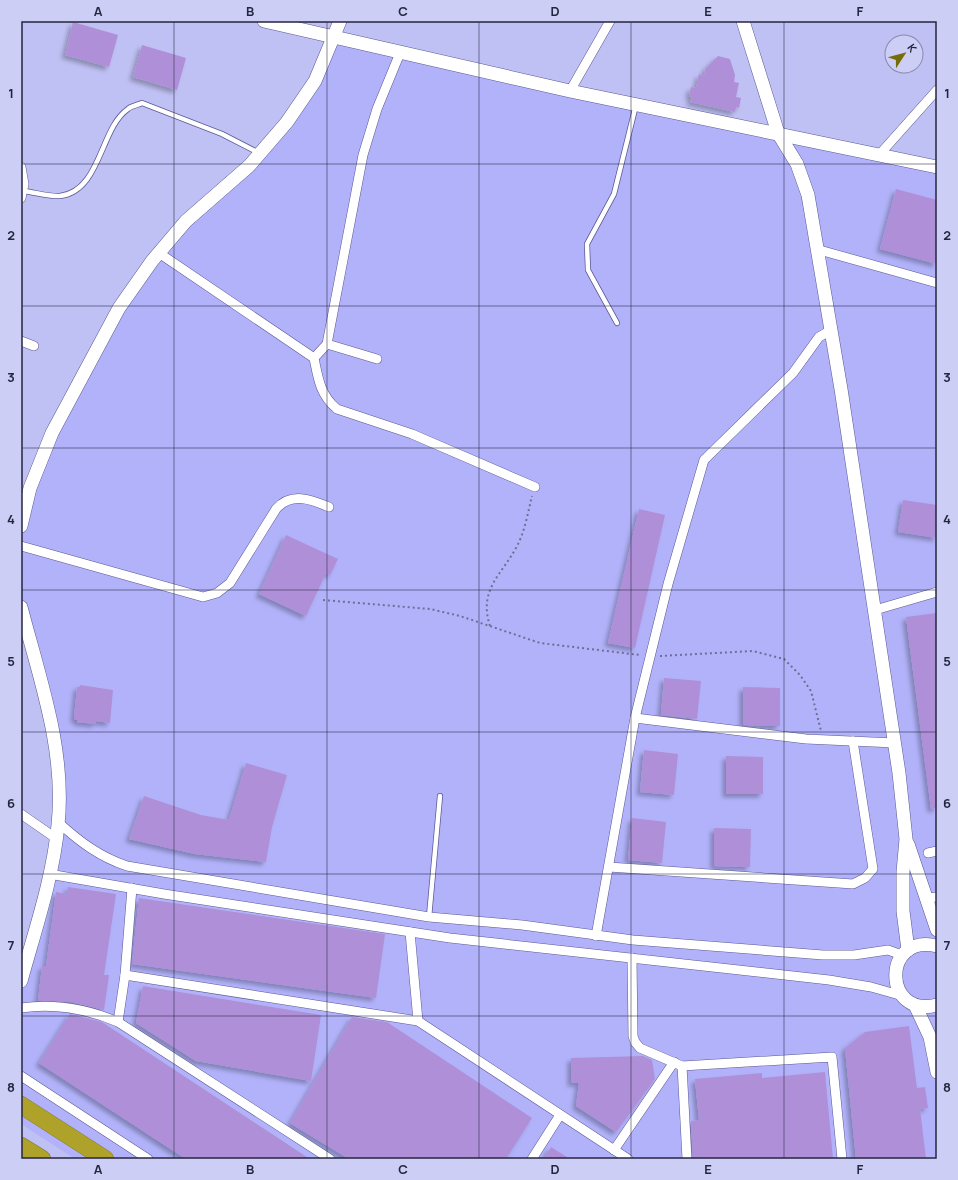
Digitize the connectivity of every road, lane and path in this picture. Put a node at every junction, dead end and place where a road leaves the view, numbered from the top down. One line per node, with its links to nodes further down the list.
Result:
1 (264, 21): 5 (street)
2 (340, 21): 5 (street)
3 (610, 21): 8 (street)
4 (743, 21): 10 (street)
5 (332, 37): 6 (street); 11 (street)
6 (400, 53): 8 (street); 22 (street)
7 (937, 90): 12 (street)
8 (570, 91): 9 (street)
9 (636, 105): 10 (street); 19 (lane)
10 (778, 133): 12 (street); 16 (street)
11 (260, 154): 15 (lane); 17 (street)
12 (879, 155): 14 (street)
13 (21, 167): 15 (street)
14 (937, 167)
15 (22, 194)
16 (816, 249): 18 (street); 20 (street)
17 (159, 252): 24 (street); 28 (street)
18 (937, 283)
19 (617, 323)
20 (831, 330): 33 (street); 35 (street)
21 (21, 341): 23 (street)
22 (326, 344): 24 (street); 25 (street)
23 (34, 346)
24 (314, 358): 26 (street)
25 (377, 359)
26 (535, 487): 34 (path)
27 (329, 508): 29 (street)
28 (22, 520)
29 (21, 546)
30 (937, 592): 33 (street)
31 (323, 600): 34 (path)
32 (21, 607): 42 (street)
33 (875, 610): 39 (street)
34 (490, 626): 35 (path)
35 (651, 657): 36 (street); 37 (path)
36 (636, 718): 37 (street); 45 (street)
37 (823, 740): 38 (street)
38 (853, 741): 39 (street); 45 (street)
39 (895, 743): 44 (street)
40 (440, 796): 49 (lane)
41 (21, 814): 43 (street)
42 (58, 823): 43 (street); 49 (street)
43 (57, 839): 46 (street)
44 (906, 839): 48 (street); 54 (street)
45 (609, 867): 52 (street)
46 (49, 874): 47 (street); 57 (street)
47 (132, 888): 51 (street); 56 (street)
48 (932, 897): 50 (street)
49 (429, 917): 52 (street)
50 (937, 930)
51 (410, 932): 55 (street); 62 (street)
52 (596, 936): 54 (street)
53 (937, 946): 54 (street)
54 (905, 952): 58 (street)
55 (632, 958): 58 (street); 64 (street)
56 (125, 975): 62 (street); 63 (street)
57 (21, 981)
58 (903, 996): 59 (street)
59 (915, 1005): 60 (street); 65 (street)
60 (937, 1005)
61 (21, 1008): 63 (street)
62 (418, 1021): 68 (street)
63 (118, 1022): 74 (street)
64 (678, 1064): 70 (street); 77 (street); 78 (street)
65 (937, 1072)
66 (21, 1076): 73 (street)
67 (21, 1105): 72 (highway)
68 (560, 1115): 70 (street); 75 (street)
69 (21, 1146): 71 (highway)
70 (614, 1150): 76 (street)
71 (42, 1159)
72 (104, 1159)
73 (148, 1159)
74 (330, 1159)
75 (532, 1159)
76 (628, 1159)
77 (687, 1159)
78 (842, 1159)

